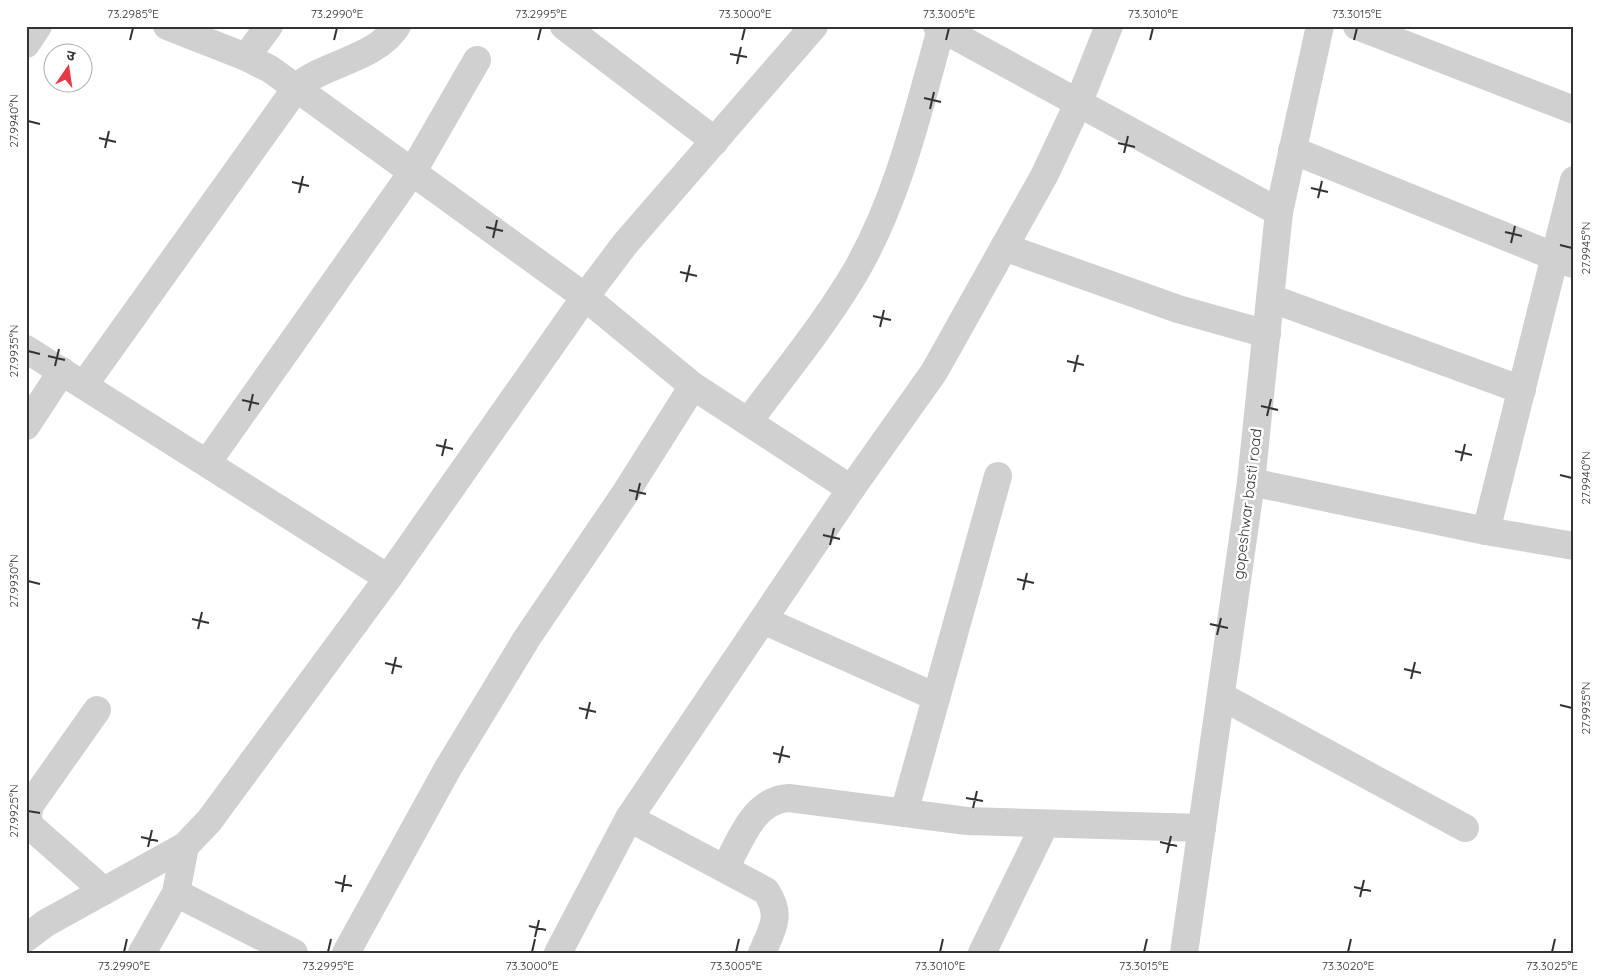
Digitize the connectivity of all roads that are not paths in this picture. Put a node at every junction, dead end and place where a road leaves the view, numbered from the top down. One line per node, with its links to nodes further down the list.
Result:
1 (38, 26): 11 (street)
2 (167, 26): 12 (street)
3 (269, 26): 12 (street)
4 (397, 26): 14 (street)
5 (564, 26): 17 (street)
6 (814, 26): 17 (street)
7 (1109, 26): 15 (street)
8 (1320, 26): 18 (street, gopeshwar basti road)
9 (1357, 26): 16 (street)
10 (939, 27): 15 (street); 31 (street)
11 (26, 44)
12 (246, 57): 14 (street)
13 (478, 60): 19 (street)
14 (297, 87): 19 (street); 28 (street)
15 (1078, 104): 21 (street); 22 (street)
16 (1574, 110)
17 (715, 141): 24 (street)
18 (1292, 150): 21 (street, gopeshwar basti road); 23 (street)
19 (413, 171): 24 (street); 33 (street)
20 (1574, 180): 23 (street)
21 (1280, 212): 25 (street, gopeshwar basti road)
22 (1004, 247): 26 (street); 36 (street)
23 (1565, 261): 30 (street)
24 (585, 297): 29 (street); 39 (street)
25 (1270, 298): 26 (street, gopeshwar basti road); 30 (street)
26 (1266, 334): 35 (street, gopeshwar basti road)
27 (26, 349): 28 (street)
28 (73, 378): 32 (street); 33 (street)
29 (693, 386): 31 (street); 56 (street)
30 (1522, 390): 37 (street)
31 (748, 422): 36 (street)
32 (26, 426)
33 (207, 463): 39 (street)
34 (998, 476): 42 (street)
35 (1251, 482): 37 (street); 41 (street, gopeshwar basti road)
36 (851, 489): 40 (street)
37 (1486, 531): 38 (street)
38 (1574, 546)
39 (388, 578): 49 (street)
40 (763, 620): 42 (street); 45 (street)
41 (1221, 696): 47 (street, gopeshwar basti road); 48 (street)
42 (936, 697): 44 (street)
43 (97, 710): 51 (street)
44 (904, 812): 46 (street); 50 (street)
45 (629, 818): 50 (street); 57 (street)
46 (1045, 824): 47 (street); 59 (street)
47 (1202, 828): 60 (street, gopeshwar basti road)
48 (1465, 828)
49 (185, 846): 51 (street); 52 (street)
50 (725, 868): 58 (street)
51 (104, 891): 53 (street)
52 (176, 893): 54 (street); 55 (street)
53 (26, 938)
54 (142, 953)
55 (294, 953)
56 (346, 953)
57 (558, 953)
58 (762, 953)
59 (982, 953)
60 (1184, 953)

